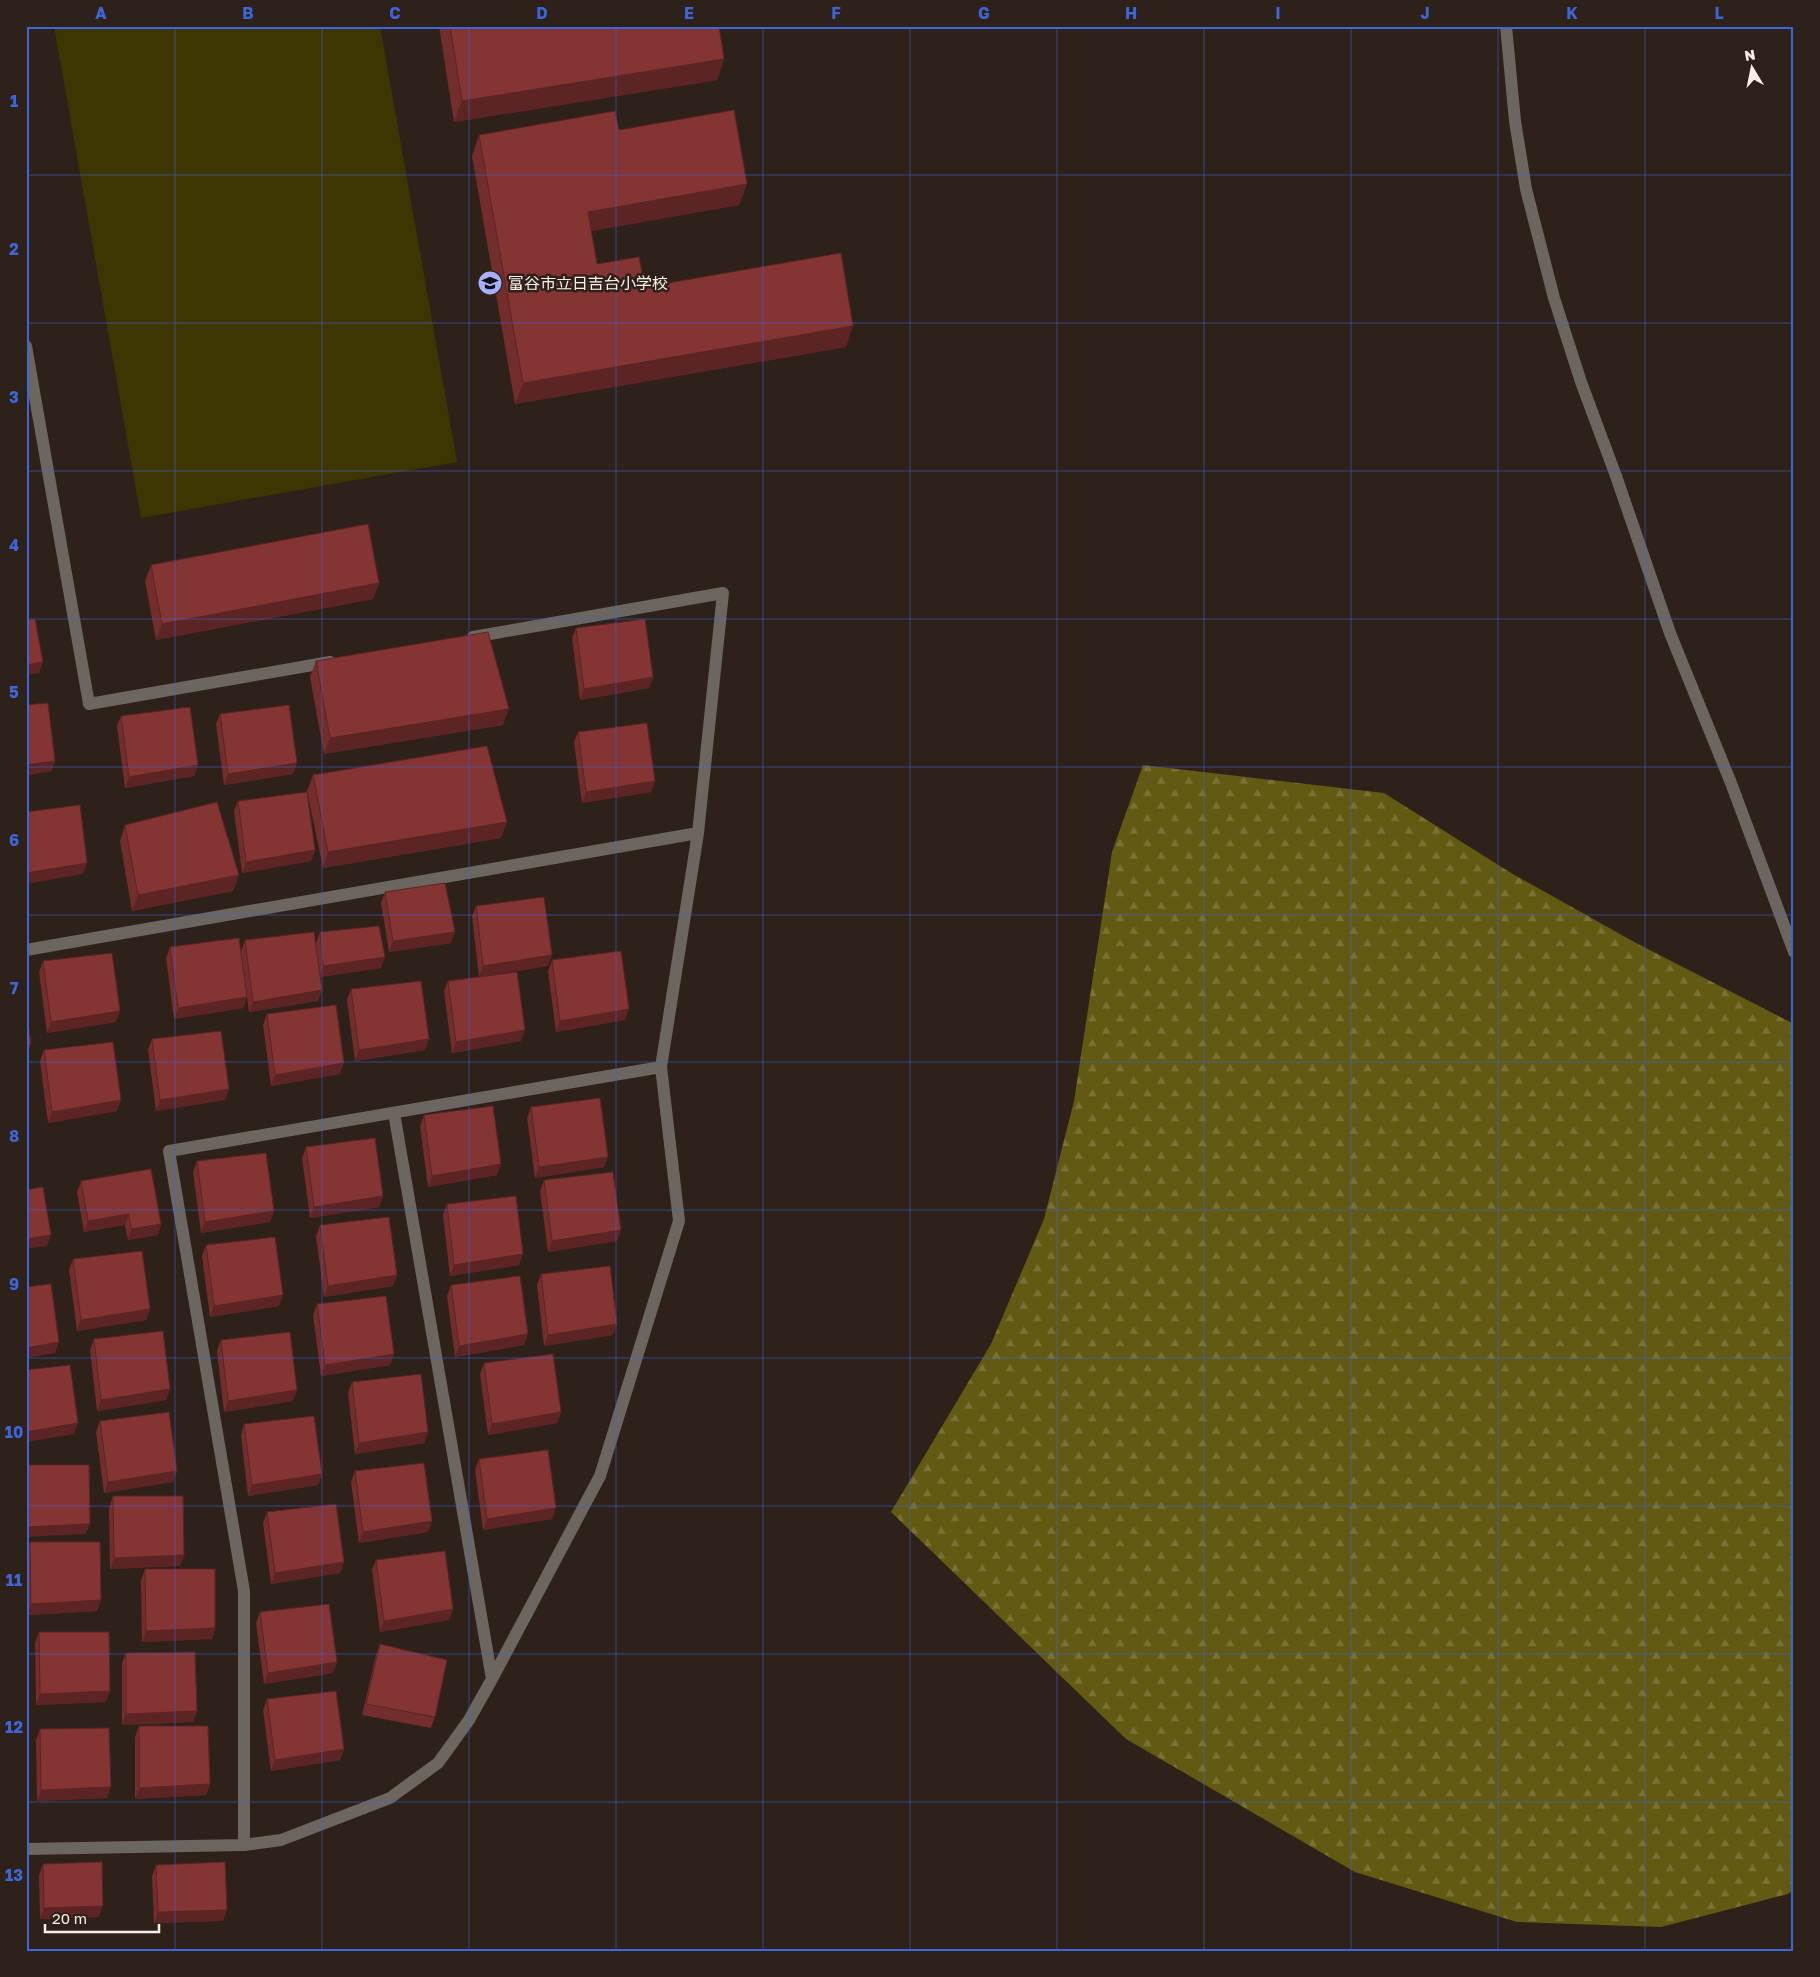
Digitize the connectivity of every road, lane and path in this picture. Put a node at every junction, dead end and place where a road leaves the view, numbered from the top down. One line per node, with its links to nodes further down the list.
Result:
1 (1506, 26): 7 (street)
2 (26, 346): 4 (street)
3 (460, 639): 5 (street)
4 (343, 660)
5 (698, 833): 6 (street); 8 (street)
6 (26, 950)
7 (1794, 952)
8 (661, 1067): 9 (street); 10 (street)
9 (394, 1113): 10 (street); 11 (street)
10 (492, 1679): 11 (street)
11 (244, 1845): 12 (street)
12 (26, 1849)

